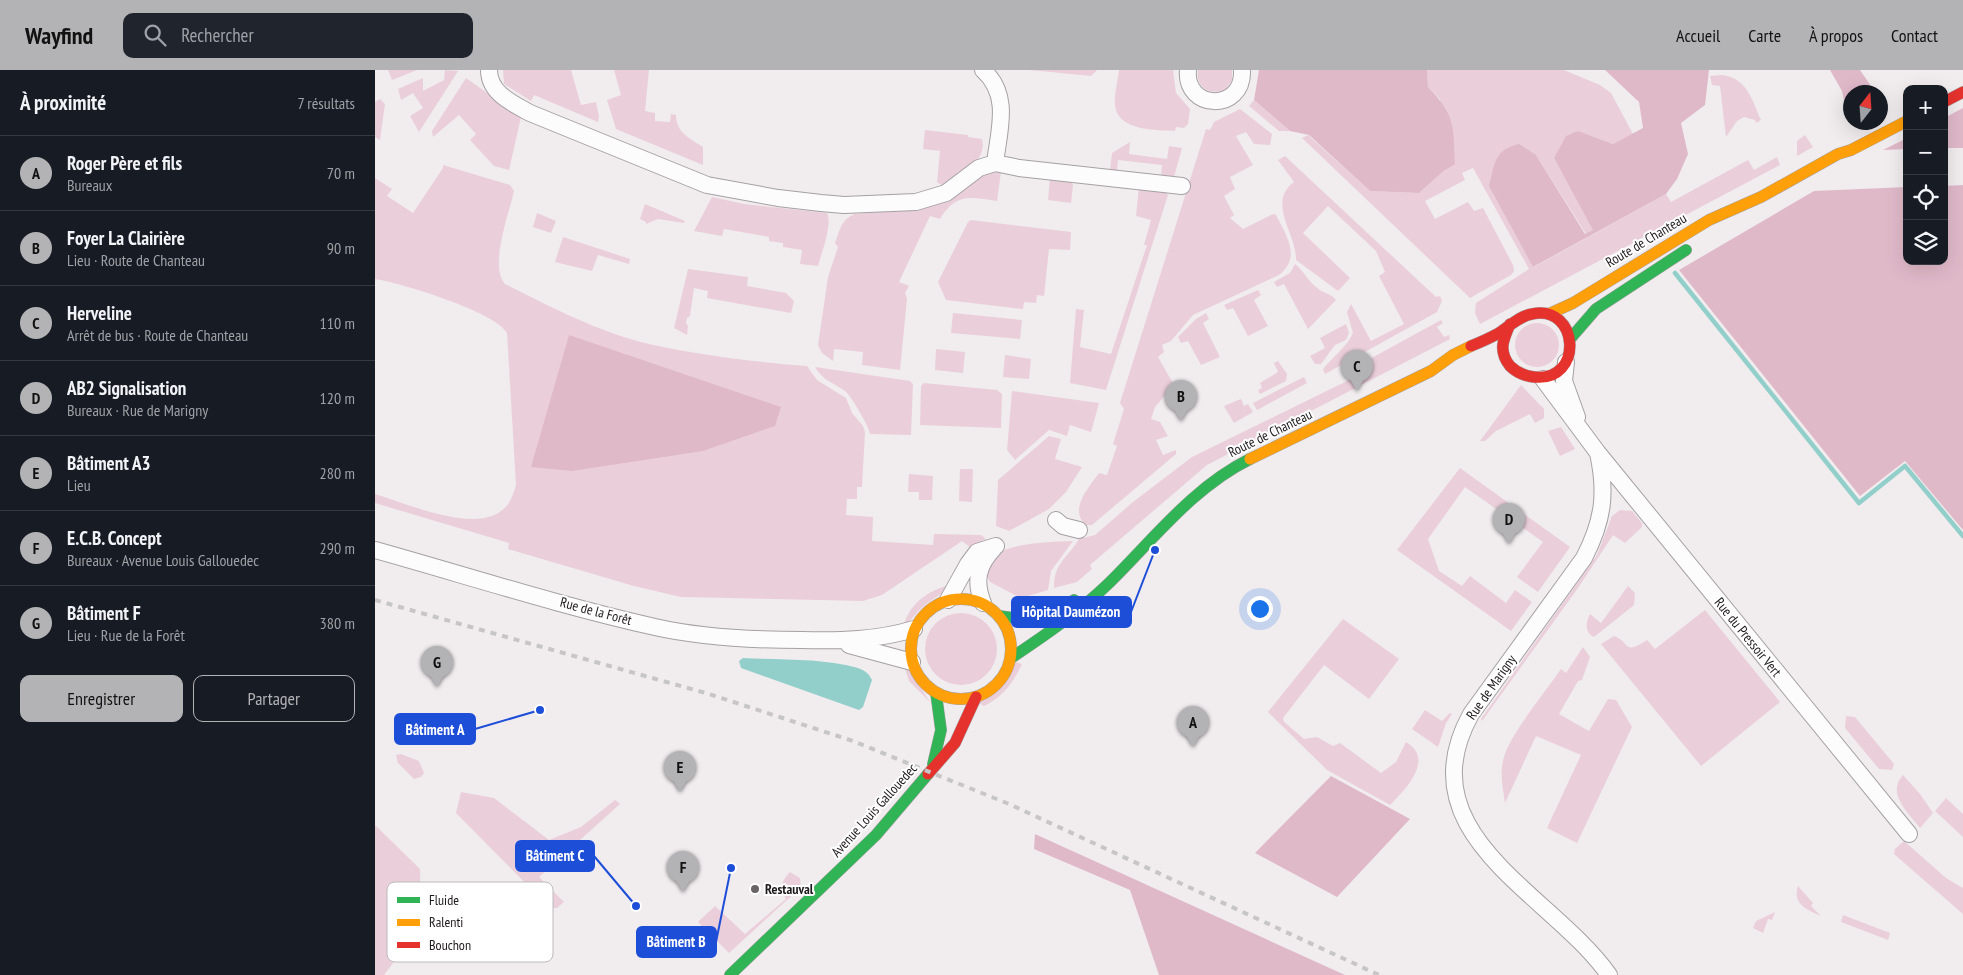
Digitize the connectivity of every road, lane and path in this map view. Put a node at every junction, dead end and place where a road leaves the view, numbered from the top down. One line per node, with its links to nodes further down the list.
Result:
1 (489, 70): 8 (street)
2 (1188, 70): 3 (street)
3 (1242, 70)
4 (987, 73): 8 (street)
5 (1963, 92): 6 (main road)
6 (1948, 100)
7 (1903, 123): 10 (main road, Route de Chanteau)
8 (995, 163): 9 (street)
9 (1182, 186)
10 (1761, 197): 11 (main road, Route de Chanteau); 13 (main road, Route de Chanteau)
11 (1549, 314): 12 (main road, Route de Chanteau); 13 (main road)
12 (1510, 324): 17 (main road); 18 (main road, Route de Chanteau)
13 (1570, 339): 15 (main road)
14 (1497, 362): 17 (main road)
15 (1566, 362): 19 (main road); 20 (street, Rue du Pressoir Vert)
16 (1464, 363): 18 (main road, Route de Chanteau)
17 (1510, 367): 19 (main road)
18 (1431, 372): 24 (main road, Route de Chanteau)
19 (1543, 378): 20 (street, Rue du Pressoir Vert)
20 (1587, 439): 21 (street, Rue du Pressoir Vert)
21 (1598, 453): 36 (street, Rue du Pressoir Vert); 38 (street, Rue de Marigny)
22 (1056, 520): 23 (street)
23 (1079, 530)
24 (1141, 549): 28 (main road, Route de Chanteau); 31 (main road, Route de Chanteau)
25 (375, 550): 30 (street, Rue de la Forêt)
26 (948, 600): 27 (main road); 27 (street); 29 (main road)
27 (983, 603): 28 (main road)
28 (999, 616): 31 (main road)
29 (914, 629): 30 (street, Rue de la Forêt); 32 (main road)
30 (822, 640): 32 (street, Rue de la Forêt)
31 (1011, 658): 34 (main road)
32 (912, 662): 33 (main road)
33 (936, 693): 34 (main road); 35 (main road, Avenue Louis Gallouedec)
34 (976, 697): 35 (main road, Avenue Louis Gallouedec)
35 (931, 768): 37 (main road, Avenue Louis Gallouedec)
36 (1909, 834)
37 (730, 975)
38 (1609, 975)

